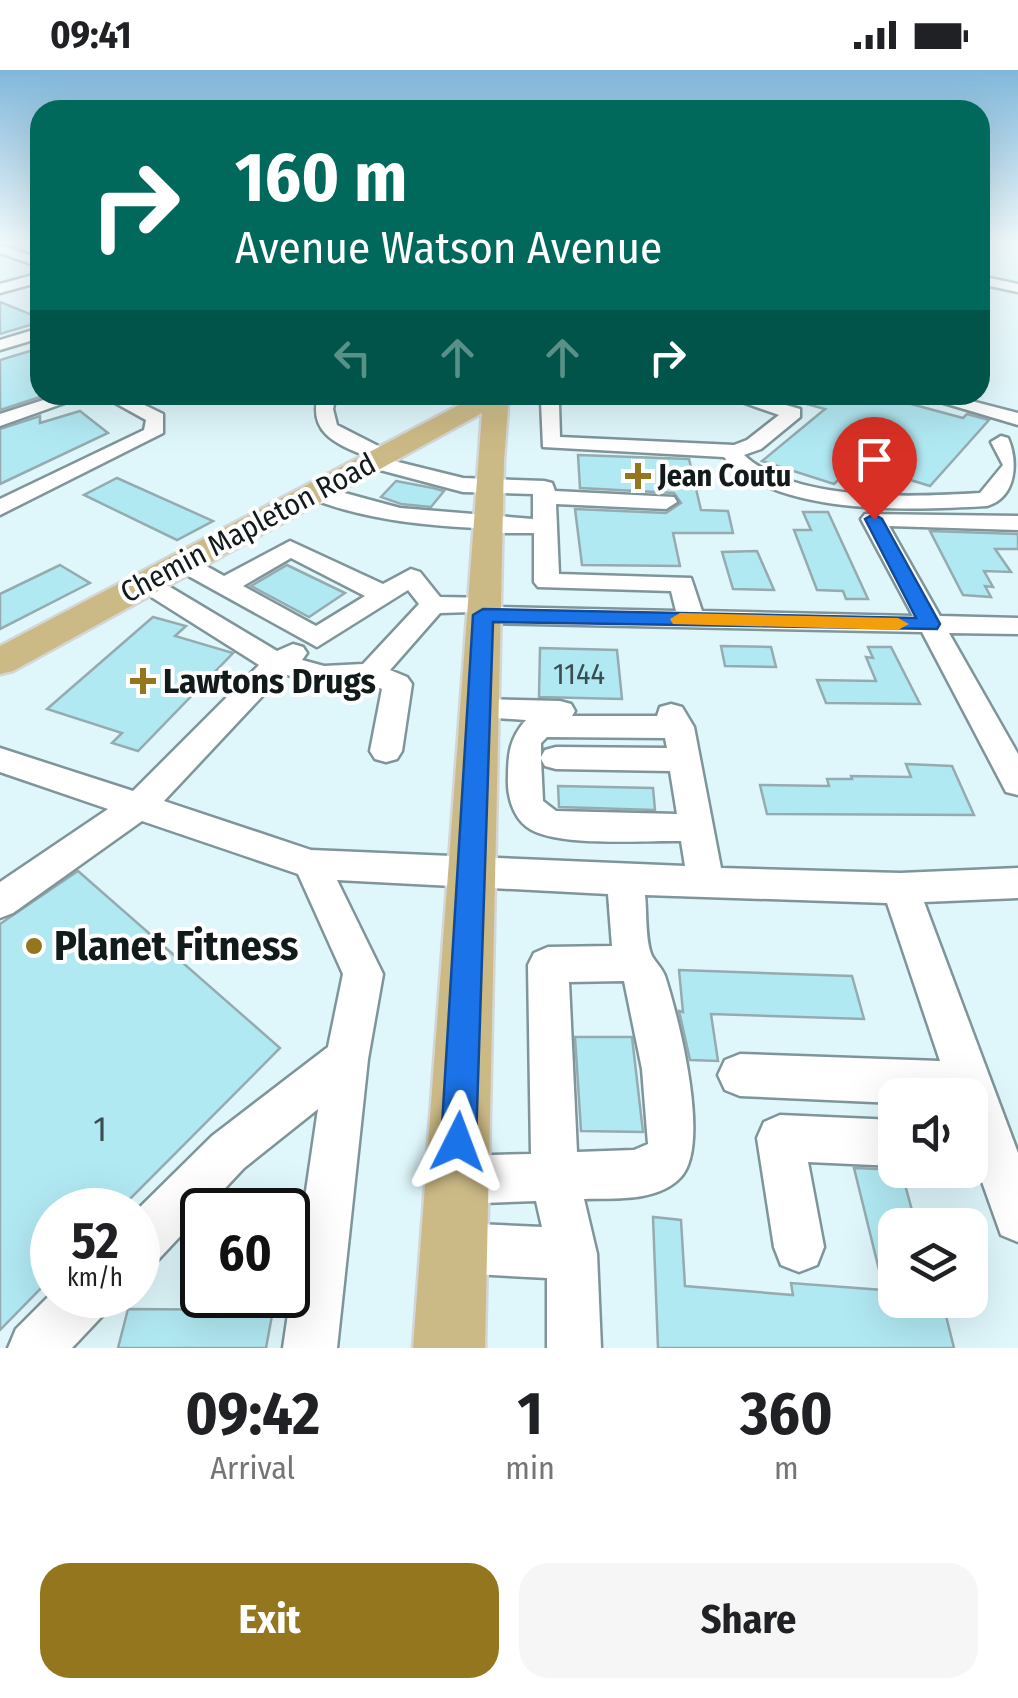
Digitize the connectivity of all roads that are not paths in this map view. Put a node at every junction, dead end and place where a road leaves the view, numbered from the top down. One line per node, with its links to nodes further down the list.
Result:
1 (30, 336): 2 (street)
2 (0, 345)
3 (47, 405): 12 (street)
4 (130, 405): 21 (street)
5 (324, 405): 16 (street)
6 (478, 405): 16 (main road, Chemin Mapleton Road)
7 (496, 405): 19 (main road)
8 (550, 405): 14 (street)
9 (789, 405): 15 (street)
10 (964, 405): 11 (street)
11 (1018, 419)
12 (0, 420)
13 (1002, 442): 15 (street)
14 (550, 443): 15 (street); 18 (street)
15 (732, 454)
16 (383, 456): 17 (main road, Chemin Mapleton Road); 19 (street); 19 (main road)
17 (315, 492): 19 (street); 24 (main road, Chemin Mapleton Road)
18 (544, 493): 19 (street); 20 (street); 23 (street)
19 (488, 498): 23 (street); 30 (main road)
20 (666, 502)
21 (0, 508)
22 (1018, 523): 33 (street)
23 (545, 526): 25 (street)
24 (183, 563): 26 (main road, Chemin Mapleton Road); 27 (street)
25 (554, 582): 31 (street); 32 (street)
26 (146, 583): 36 (main road, Chemin Mapleton Road); 37 (street)
27 (224, 586): 28 (street); 35 (street)
28 (384, 595): 29 (street); 35 (street)
29 (433, 605): 30 (street); 38 (street)
30 (483, 610): 31 (street); 39 (main road)
31 (555, 616): 32 (street)
32 (691, 620): 33 (street)
33 (930, 624): 34 (street); 44 (street)
34 (1018, 626)
35 (317, 638): 37 (street)
36 (0, 662)
37 (277, 664): 38 (street); 45 (street)
38 (371, 673): 41 (street)
39 (478, 709): 40 (street); 48 (main road)
40 (682, 744): 42 (street); 46 (street); 46 (street)
41 (386, 751)
42 (556, 758)
43 (0, 760): 45 (street)
44 (1018, 783)
45 (141, 804): 47 (street); 53 (street)
46 (695, 828): 50 (street)
47 (310, 864): 48 (street); 55 (street)
48 (471, 874): 49 (street); 62 (main road)
49 (625, 880): 50 (street); 54 (street)
50 (705, 881): 52 (street)
51 (1018, 882): 52 (street)
52 (900, 888): 57 (street)
53 (0, 902)
54 (633, 964): 61 (street); 61 (street)
55 (347, 1059): 64 (street); 70 (street)
56 (740, 1075): 58 (street)
57 (968, 1078)
58 (878, 1080)
59 (878, 1142): 65 (street)
60 (988, 1160): 63 (street)
61 (555, 1177): 62 (street); 67 (street)
62 (457, 1180): 66 (main road)
63 (1018, 1218)
64 (160, 1222)
65 (799, 1247)
66 (454, 1248): 67 (street); 71 (main road)
67 (572, 1254): 72 (street)
68 (65, 1318): 69 (street)
69 (36, 1348)
70 (310, 1348)
71 (449, 1348)
72 (574, 1348)

